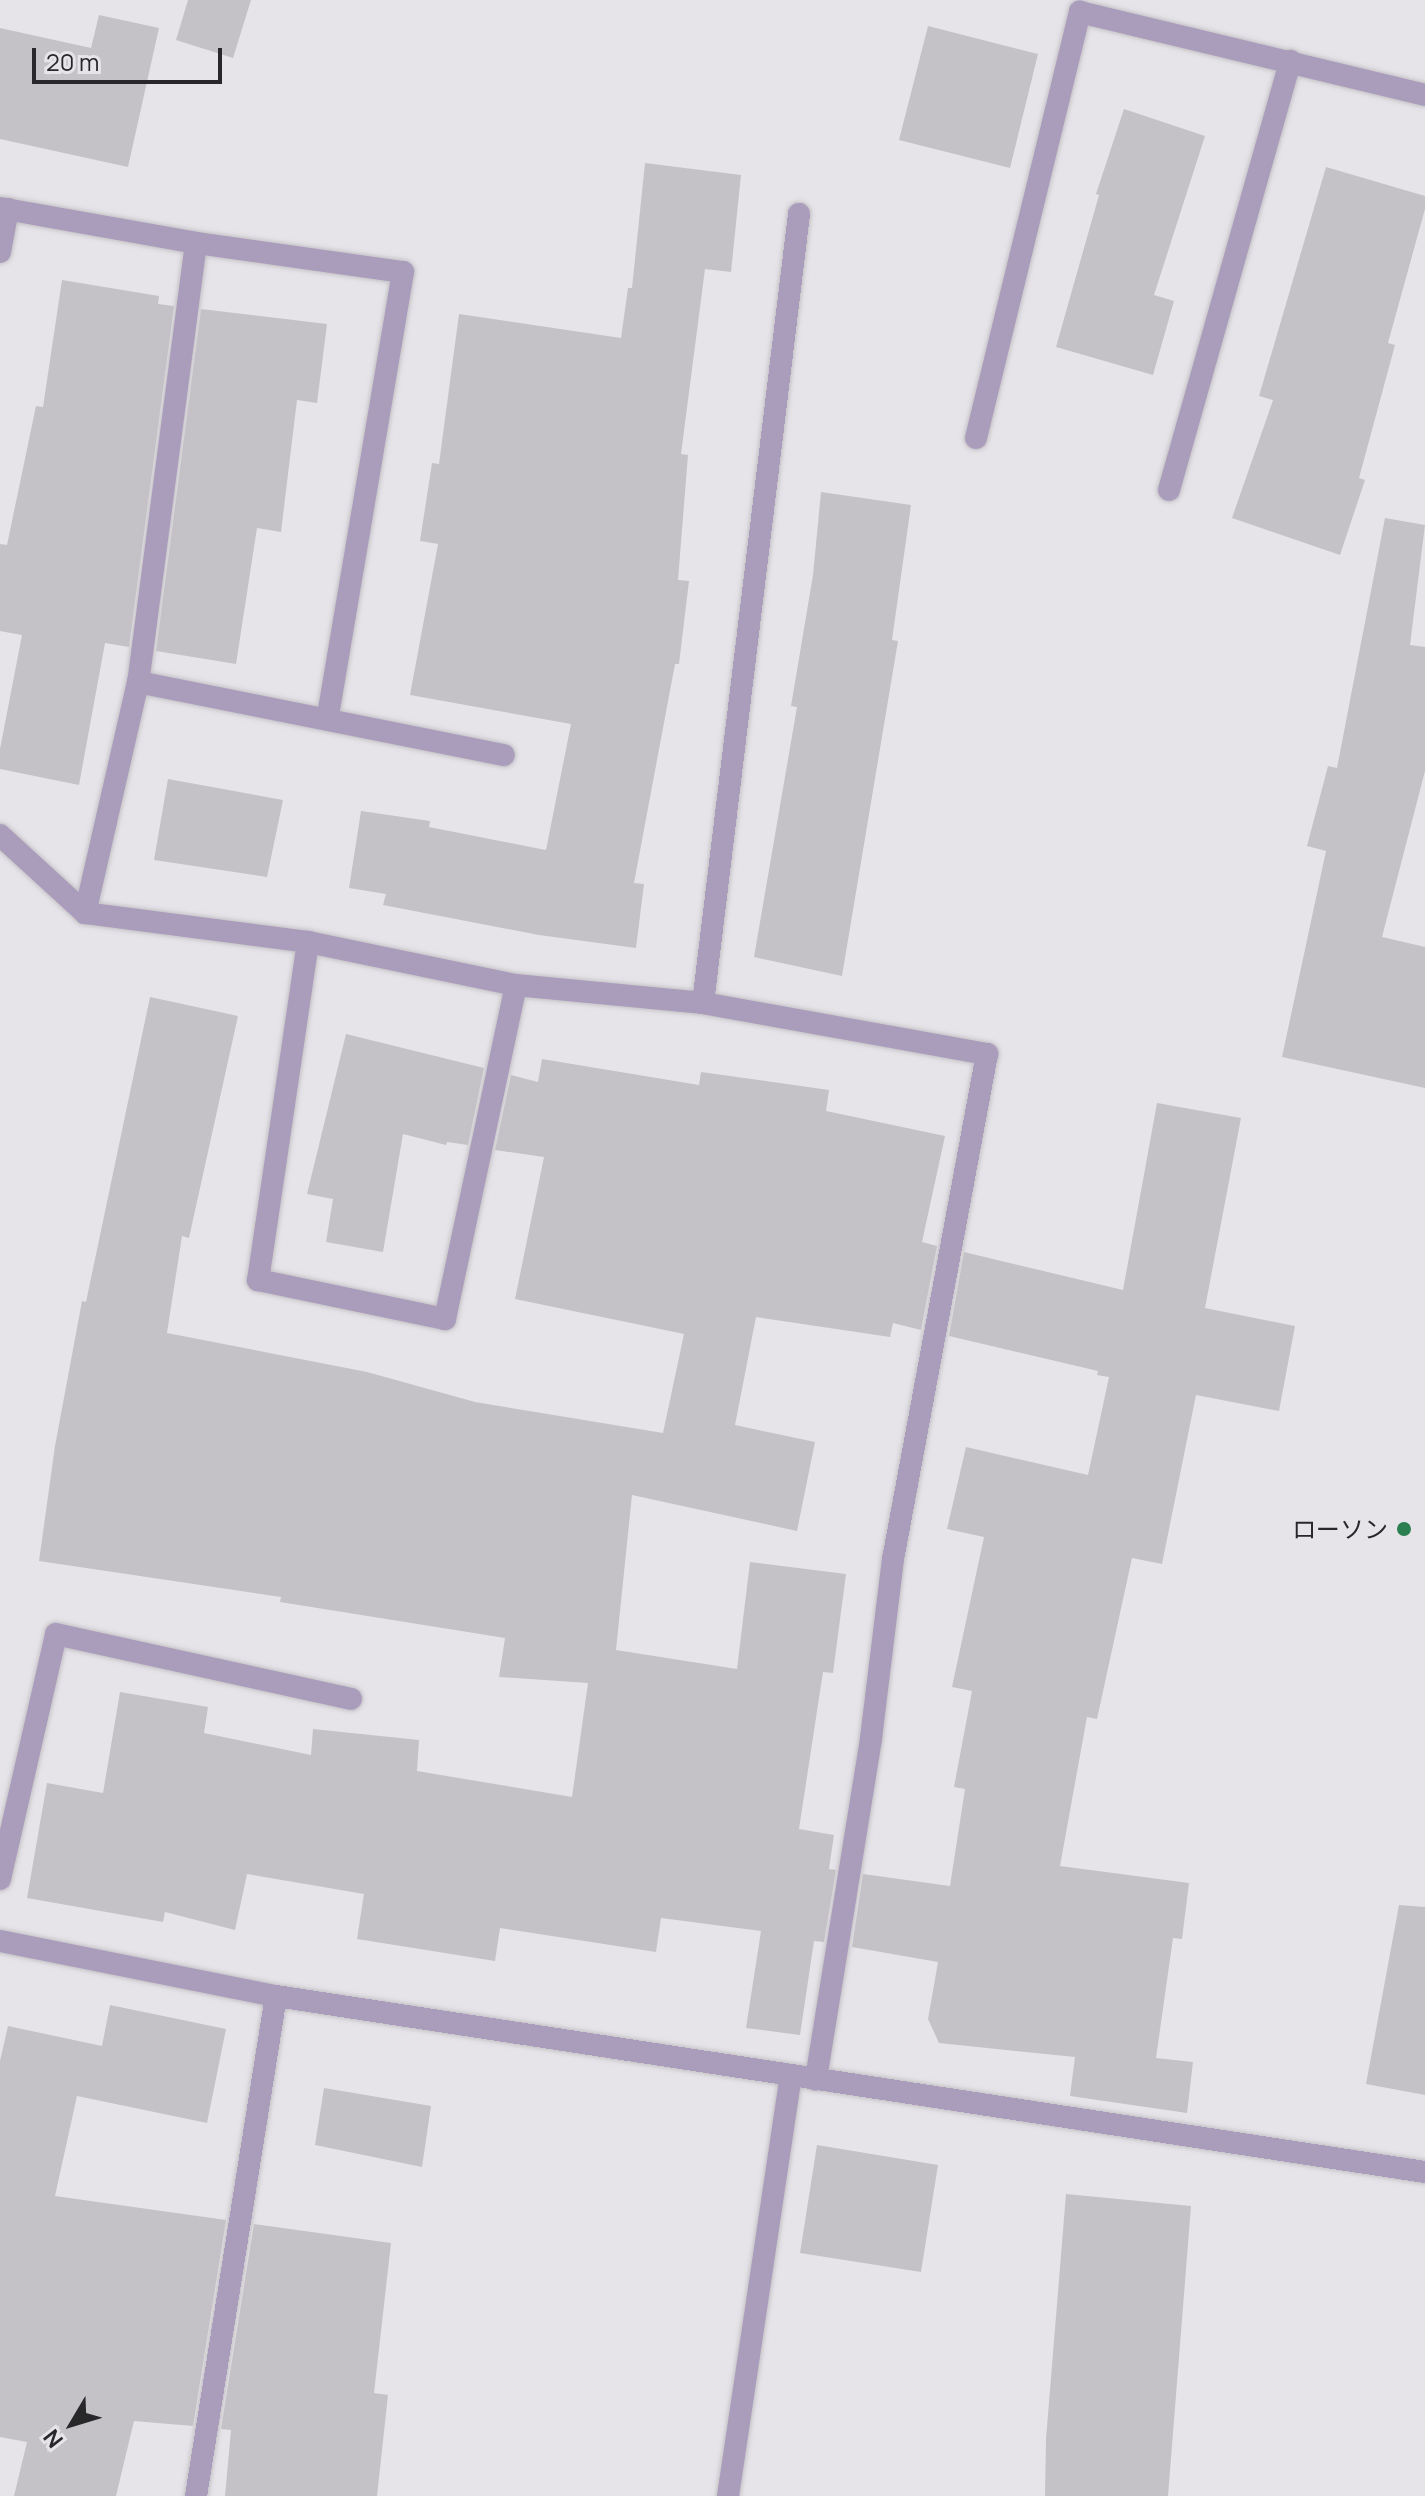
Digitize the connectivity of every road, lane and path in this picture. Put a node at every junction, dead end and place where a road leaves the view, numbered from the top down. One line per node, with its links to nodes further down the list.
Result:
1 (1290, 61): 2 (street); 7 (street); 8 (street)
2 (1425, 95)
3 (4, 209): 5 (street); 6 (street)
4 (799, 214): 16 (street)
5 (196, 243): 9 (street); 10 (street)
6 (0, 252)
7 (976, 438)
8 (1169, 490)
9 (138, 682): 10 (street); 13 (street)
10 (327, 720): 11 (street)
11 (504, 755)
12 (0, 835): 13 (street)
13 (85, 913): 14 (street)
14 (308, 942): 15 (street); 15 (street)
15 (516, 985): 16 (street)
16 (703, 1003): 22 (street)
17 (351, 1699): 18 (street)
18 (0, 1879)
19 (0, 1941): 20 (street)
20 (276, 1996): 21 (street); 24 (street)
21 (791, 2076): 22 (street); 25 (street)
22 (816, 2080): 23 (street)
23 (1425, 2172)
24 (196, 2496)
25 (728, 2496)

